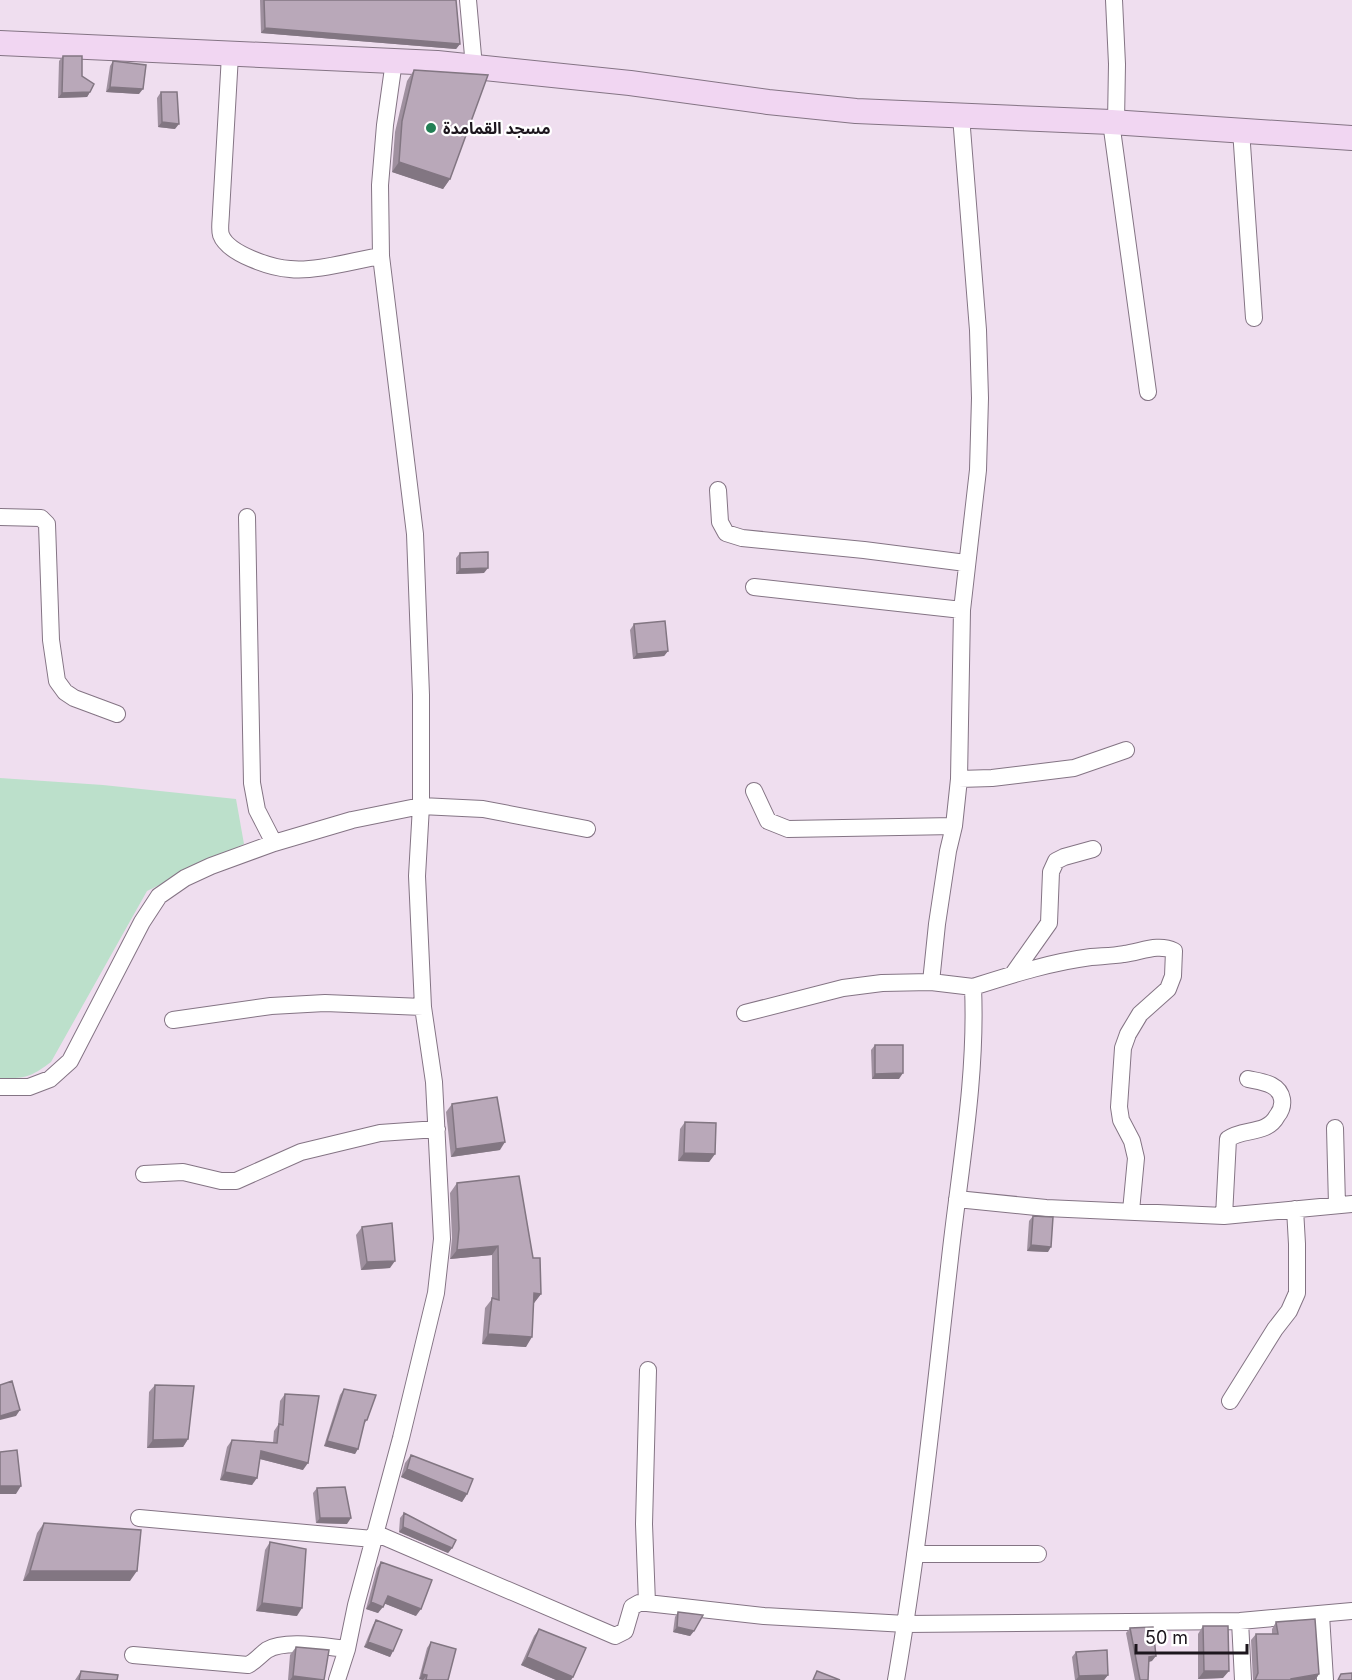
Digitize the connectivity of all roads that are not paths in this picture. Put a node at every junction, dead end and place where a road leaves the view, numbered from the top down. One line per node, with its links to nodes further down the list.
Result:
1 (468, 0): 6 (street)
2 (1114, 0): 8 (street)
3 (0, 43): 4 (street)
4 (230, 55): 5 (street); 11 (street)
5 (394, 61): 6 (street); 11 (street)
6 (474, 67): 7 (street)
7 (961, 116): 8 (street); 17 (street)
8 (1113, 122): 9 (street); 13 (street)
9 (1241, 130): 10 (street); 12 (street)
10 (1352, 138)
11 (381, 256): 24 (street)
12 (1254, 318)
13 (1148, 392)
14 (718, 490): 17 (street)
15 (0, 517): 20 (street)
16 (247, 517): 27 (street)
17 (966, 563): 19 (street)
18 (754, 587): 19 (street)
19 (962, 610): 22 (street)
20 (117, 714)
21 (1126, 750): 22 (street)
22 (959, 779): 25 (street)
23 (754, 791): 25 (street)
24 (421, 806): 26 (street); 27 (street); 32 (street)
25 (954, 826): 30 (street)
26 (587, 829)
27 (274, 843): 36 (street)
28 (1093, 849): 29 (street)
29 (1013, 974): 31 (street); 43 (street)
30 (931, 982): 31 (street); 33 (street)
31 (973, 987): 40 (street)
32 (423, 1007): 34 (street); 38 (street)
33 (745, 1013)
34 (173, 1020)
35 (1248, 1079): 44 (street)
36 (0, 1087)
37 (1335, 1128): 41 (street)
38 (437, 1129): 39 (street); 48 (street)
39 (144, 1174)
40 (957, 1199): 43 (street); 49 (street)
41 (1345, 1204): 42 (street)
42 (1295, 1209): 44 (street); 46 (street)
43 (1131, 1211): 44 (street)
44 (1224, 1216)
45 (648, 1370): 51 (street)
46 (1230, 1401)
47 (139, 1518): 48 (street)
48 (374, 1536): 51 (street); 56 (street)
49 (915, 1554): 50 (street); 55 (street)
50 (1038, 1554)
51 (647, 1603): 55 (street)
52 (1352, 1611): 53 (street)
53 (1321, 1614): 54 (street); 61 (street)
54 (1240, 1621): 55 (street); 60 (street)
55 (906, 1624): 59 (street)
56 (347, 1648): 57 (street); 58 (street)
57 (133, 1656)
58 (337, 1680)
59 (896, 1680)
60 (1243, 1680)
61 (1325, 1680)

